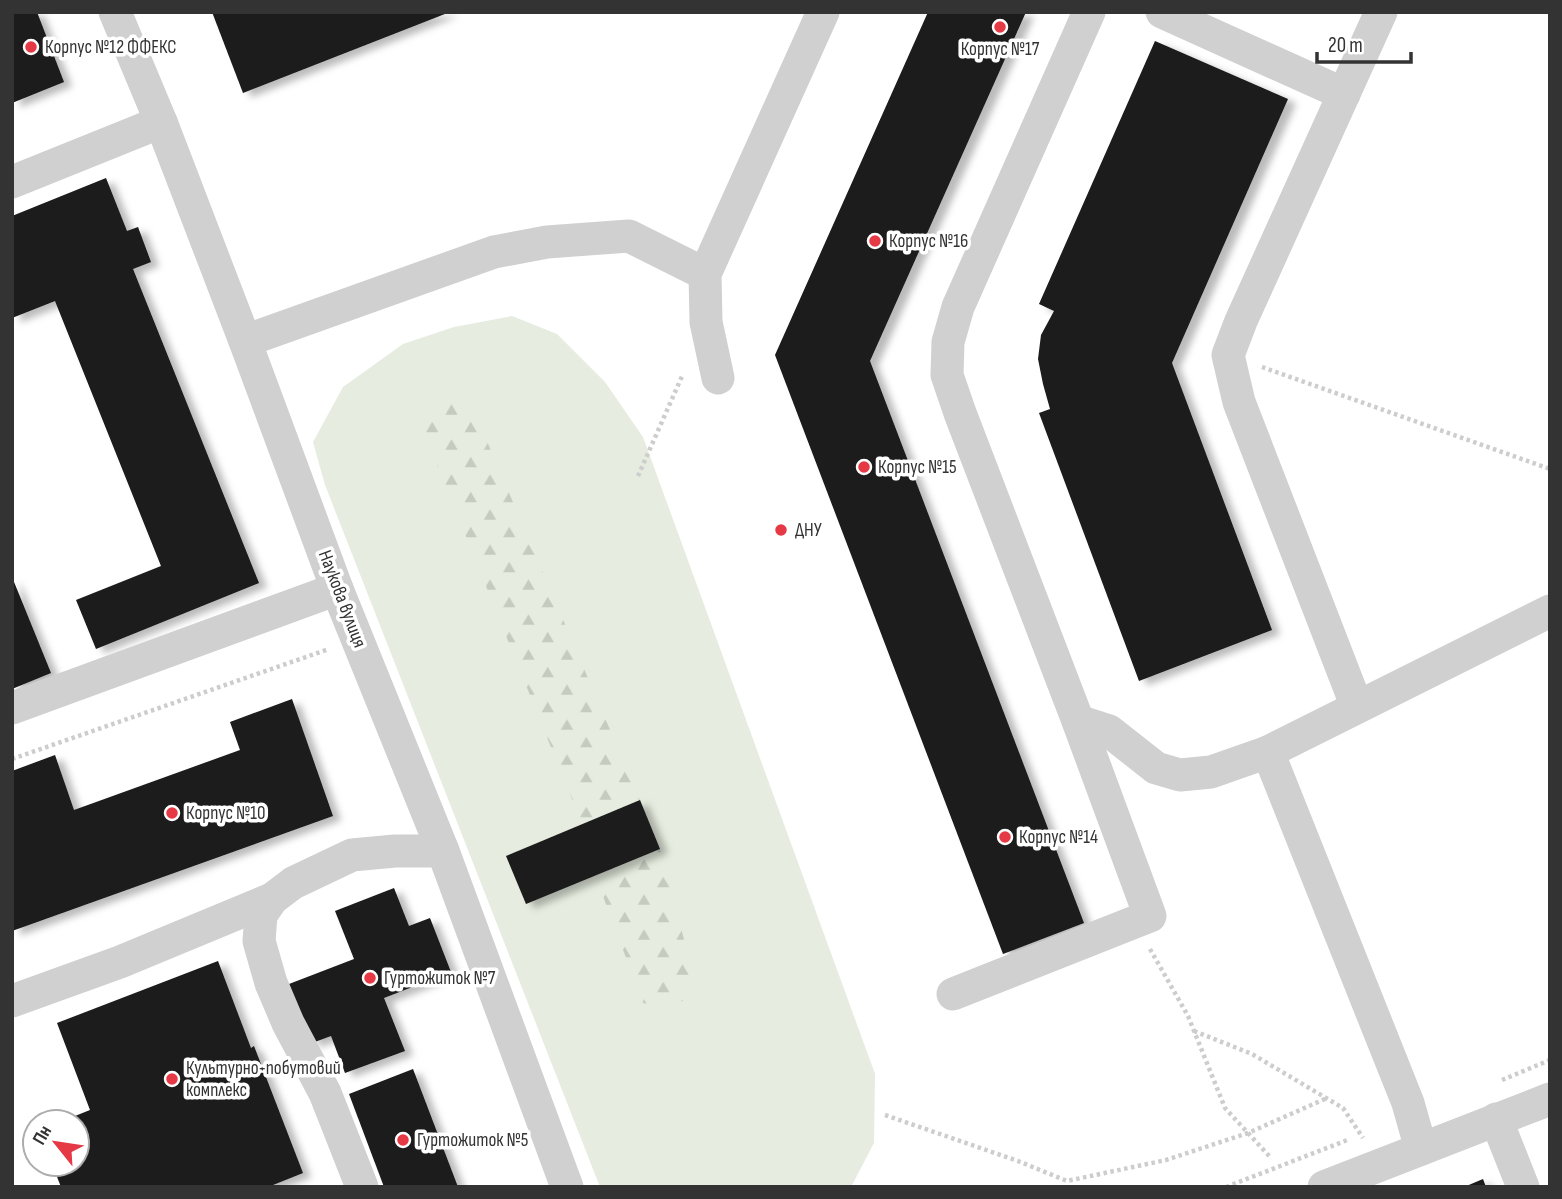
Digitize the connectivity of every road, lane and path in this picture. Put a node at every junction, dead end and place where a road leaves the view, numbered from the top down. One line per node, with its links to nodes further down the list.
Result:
1 (115, 12): 7 (street, Наукова вулиця)
2 (823, 12): 9 (street)
3 (1089, 12): 21 (street)
4 (1162, 12): 6 (street)
5 (1381, 12): 6 (street)
6 (1344, 94): 11 (street)
7 (161, 122): 8 (street); 10 (street, Наукова вулиця)
8 (12, 182)
9 (705, 274): 10 (street); 13 (street)
10 (245, 341): 16 (street, Наукова вулиця)
11 (1228, 355): 14 (path); 19 (street)
12 (685, 369): 15 (path)
13 (718, 378)
14 (1550, 469)
15 (638, 476)
16 (337, 589): 18 (street, Наукова вулиця); 20 (street)
17 (1550, 611): 19 (street)
18 (357, 639): 23 (path); 24 (street, Наукова вулиця)
19 (1357, 707): 22 (street)
20 (12, 708)
21 (1078, 721): 22 (street); 26 (street)
22 (1268, 752): 35 (street)
23 (12, 760)
24 (443, 851): 25 (street); 39 (street, Наукова вулиця)
25 (272, 899): 28 (street); 38 (street)
26 (1135, 922): 27 (street); 29 (path)
27 (953, 995)
28 (12, 1001)
29 (1194, 1031): 30 (path); 34 (path)
30 (1327, 1098): 34 (path); 37 (path)
31 (1550, 1099): 33 (street)
32 (885, 1115): 34 (path)
33 (1496, 1119): 35 (street); 41 (street)
34 (1248, 1133): 36 (path)
35 (1422, 1149): 37 (street)
36 (1271, 1158)
37 (1383, 1177): 40 (street)
38 (362, 1187)
39 (567, 1187)
40 (1324, 1187)
41 (1523, 1187)

